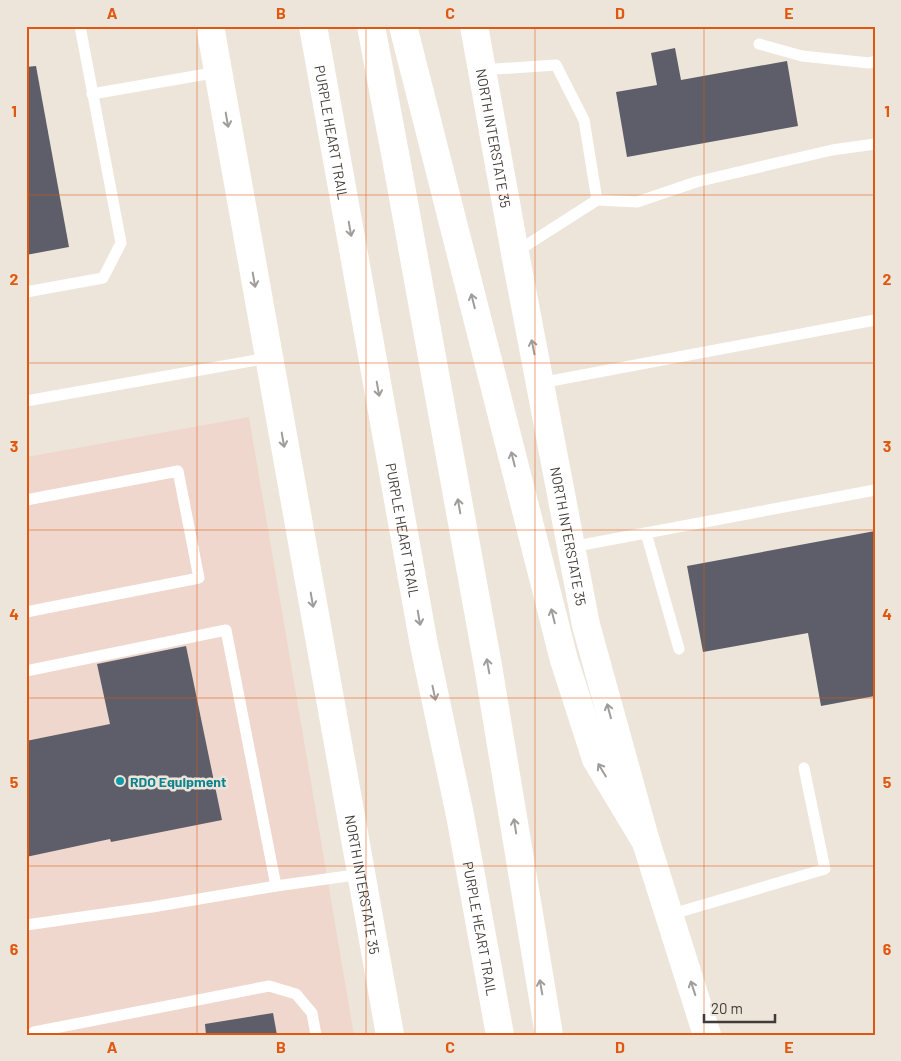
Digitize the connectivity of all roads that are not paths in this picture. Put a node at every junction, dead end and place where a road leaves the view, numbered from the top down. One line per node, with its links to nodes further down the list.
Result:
1 (80, 26): 11 (lane)
2 (210, 26): 10 (main road, NORTH INTERSTATE 35)
3 (313, 26): 36 (main road, PURPLE HEART TRAIL, one-way to 36)
4 (371, 26): 37 (main road, one-way to 4)
5 (402, 26): 28 (main road, one-way to 5)
6 (474, 26): 9 (main road, NORTH INTERSTATE 35)
7 (759, 44): 8 (lane)
8 (875, 61)
9 (482, 70): 13 (lane); 14 (main road, NORTH INTERSTATE 35)
10 (218, 72): 11 (lane); 17 (main road, NORTH INTERSTATE 35, one-way to 17)
11 (92, 94): 15 (lane)
12 (875, 144): 13 (lane)
13 (596, 200): 14 (lane)
14 (515, 253): 18 (main road, NORTH INTERSTATE 35, one-way to 14)
15 (26, 292)
16 (875, 320): 18 (lane)
17 (268, 358): 19 (lane); 29 (main road, NORTH INTERSTATE 35, one-way to 29)
18 (540, 383): 23 (main road, NORTH INTERSTATE 35)
19 (26, 401)
20 (875, 490): 22 (lane)
21 (26, 500): 24 (lane)
22 (646, 533): 23 (lane); 25 (lane)
23 (571, 547): 28 (main road, NORTH INTERSTATE 35, one-way to 23)
24 (26, 612)
25 (679, 649)
26 (26, 670): 30 (lane)
27 (804, 768): 31 (lane)
28 (646, 842): 31 (main road, NORTH INTERSTATE 35)
29 (362, 874): 30 (lane); 35 (main road, NORTH INTERSTATE 35)
30 (276, 886): 32 (lane)
31 (669, 915): 38 (main road, NORTH INTERSTATE 35, one-way to 31)
32 (26, 925)
33 (31, 1035): 34 (lane)
34 (316, 1035)
35 (390, 1035)
36 (500, 1035)
37 (550, 1035)
38 (708, 1035)

